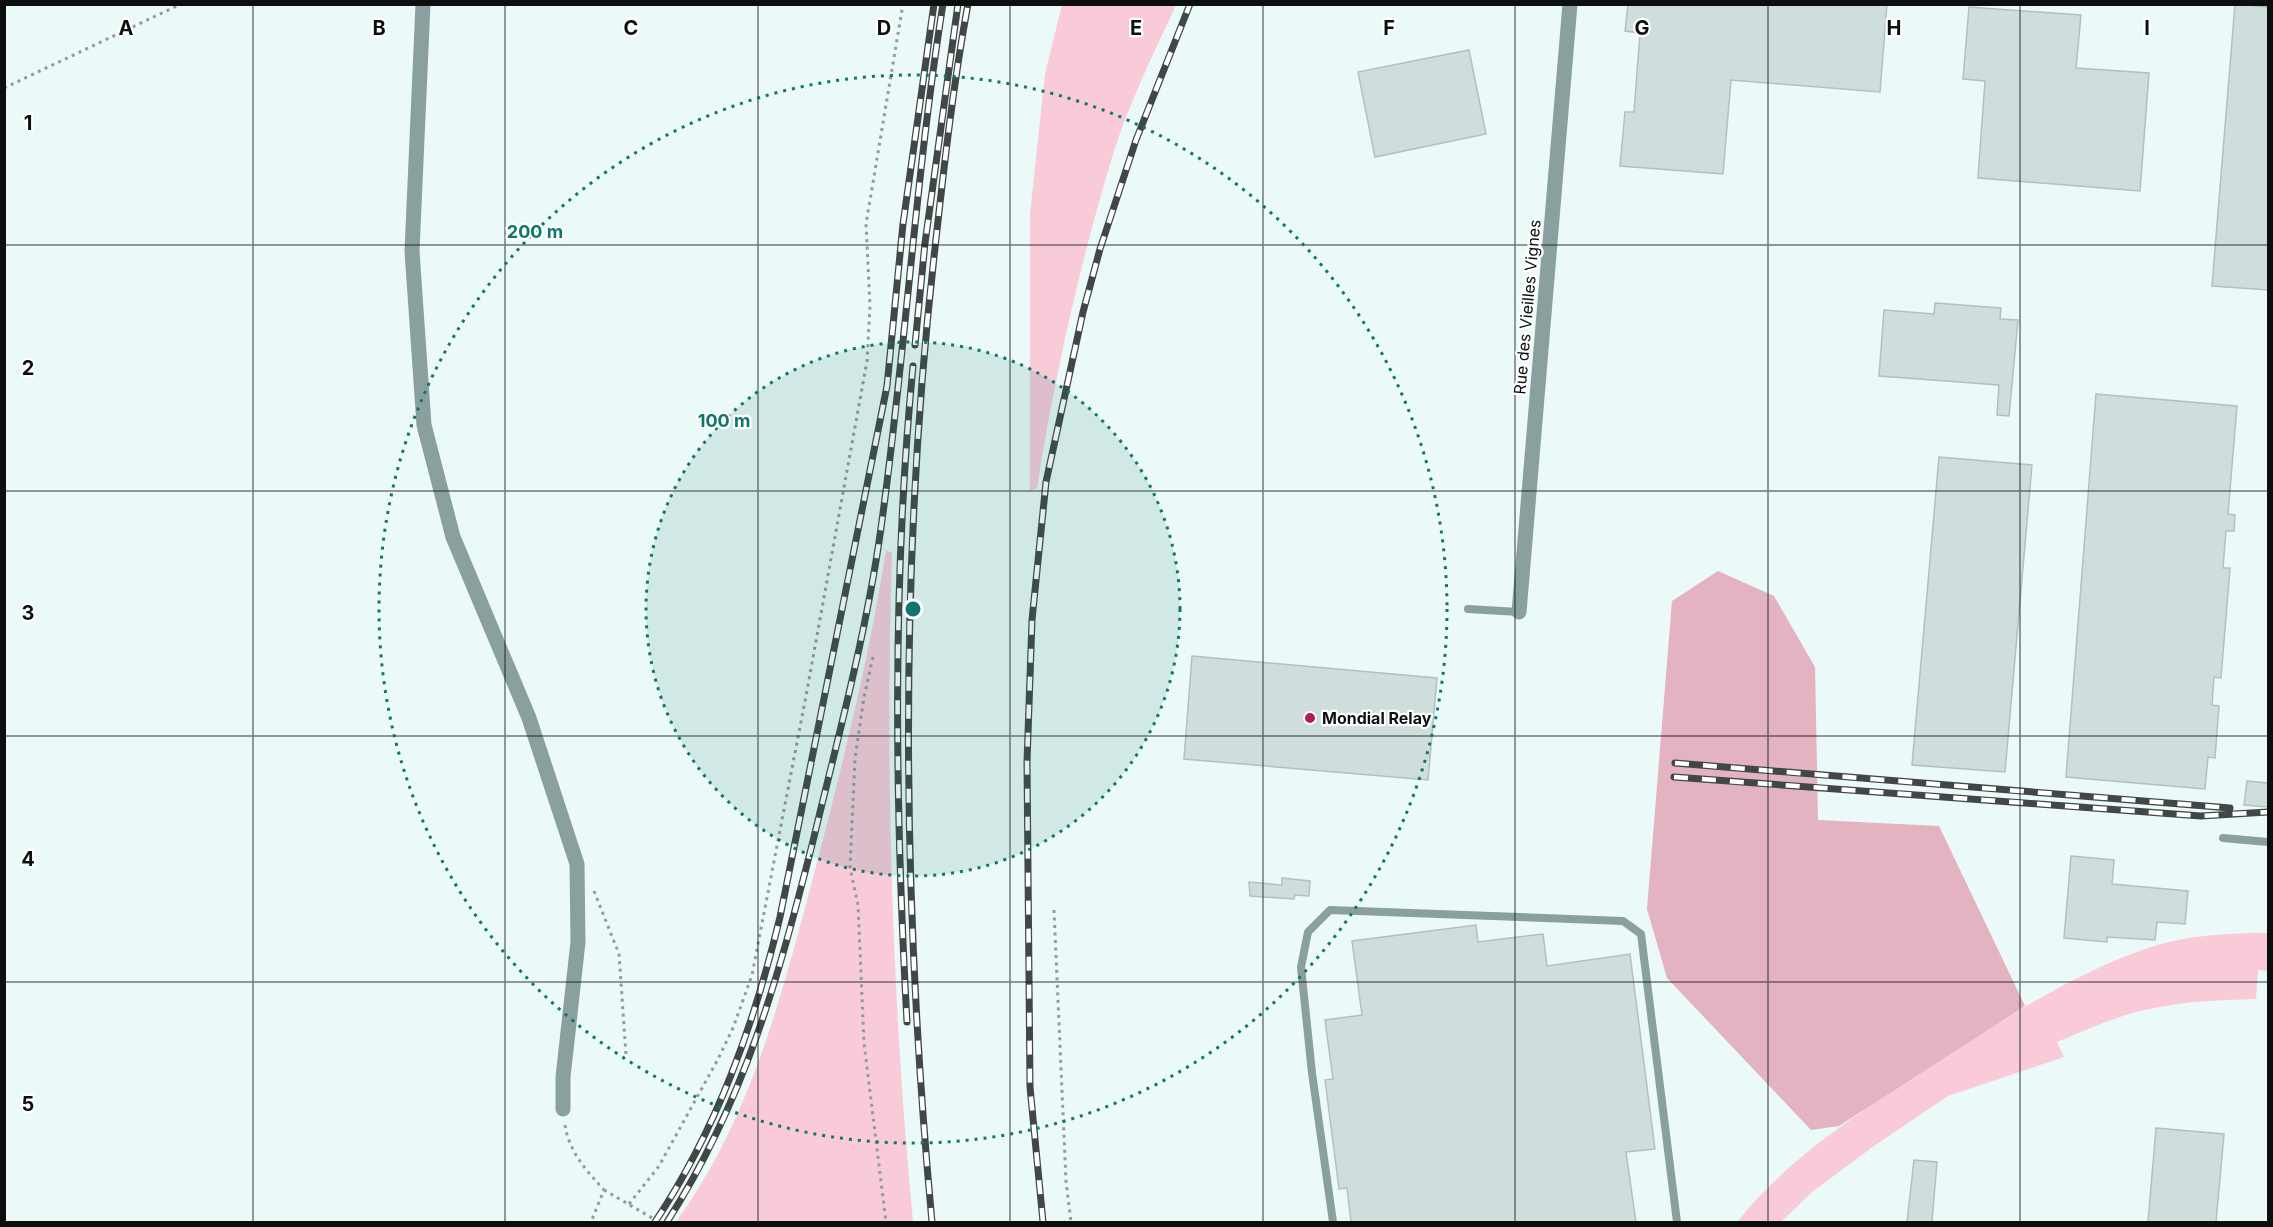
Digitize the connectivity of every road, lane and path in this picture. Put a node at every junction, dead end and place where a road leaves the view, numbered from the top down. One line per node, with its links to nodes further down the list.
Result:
1 (181, 4): 5 (path)
2 (423, 4): 11 (street)
3 (903, 4): 16 (path)
4 (1570, 4): 7 (street, Rue des Vieilles Vignes)
5 (4, 88)
6 (1468, 609): 7 (lane)
7 (1520, 612)
8 (873, 657): 19 (path)
9 (2223, 838): 10 (lane)
10 (2268, 842)
11 (577, 864): 13 (path); 14 (street)
12 (1054, 910): 20 (path)
13 (626, 1055)
14 (563, 1108): 15 (path)
15 (604, 1190): 16 (path); 17 (path)
16 (629, 1204): 18 (path)
17 (591, 1222)
18 (659, 1222)
19 (886, 1222)
20 (1071, 1222)
21 (1333, 1222): 22 (lane)
22 (1677, 1222)

